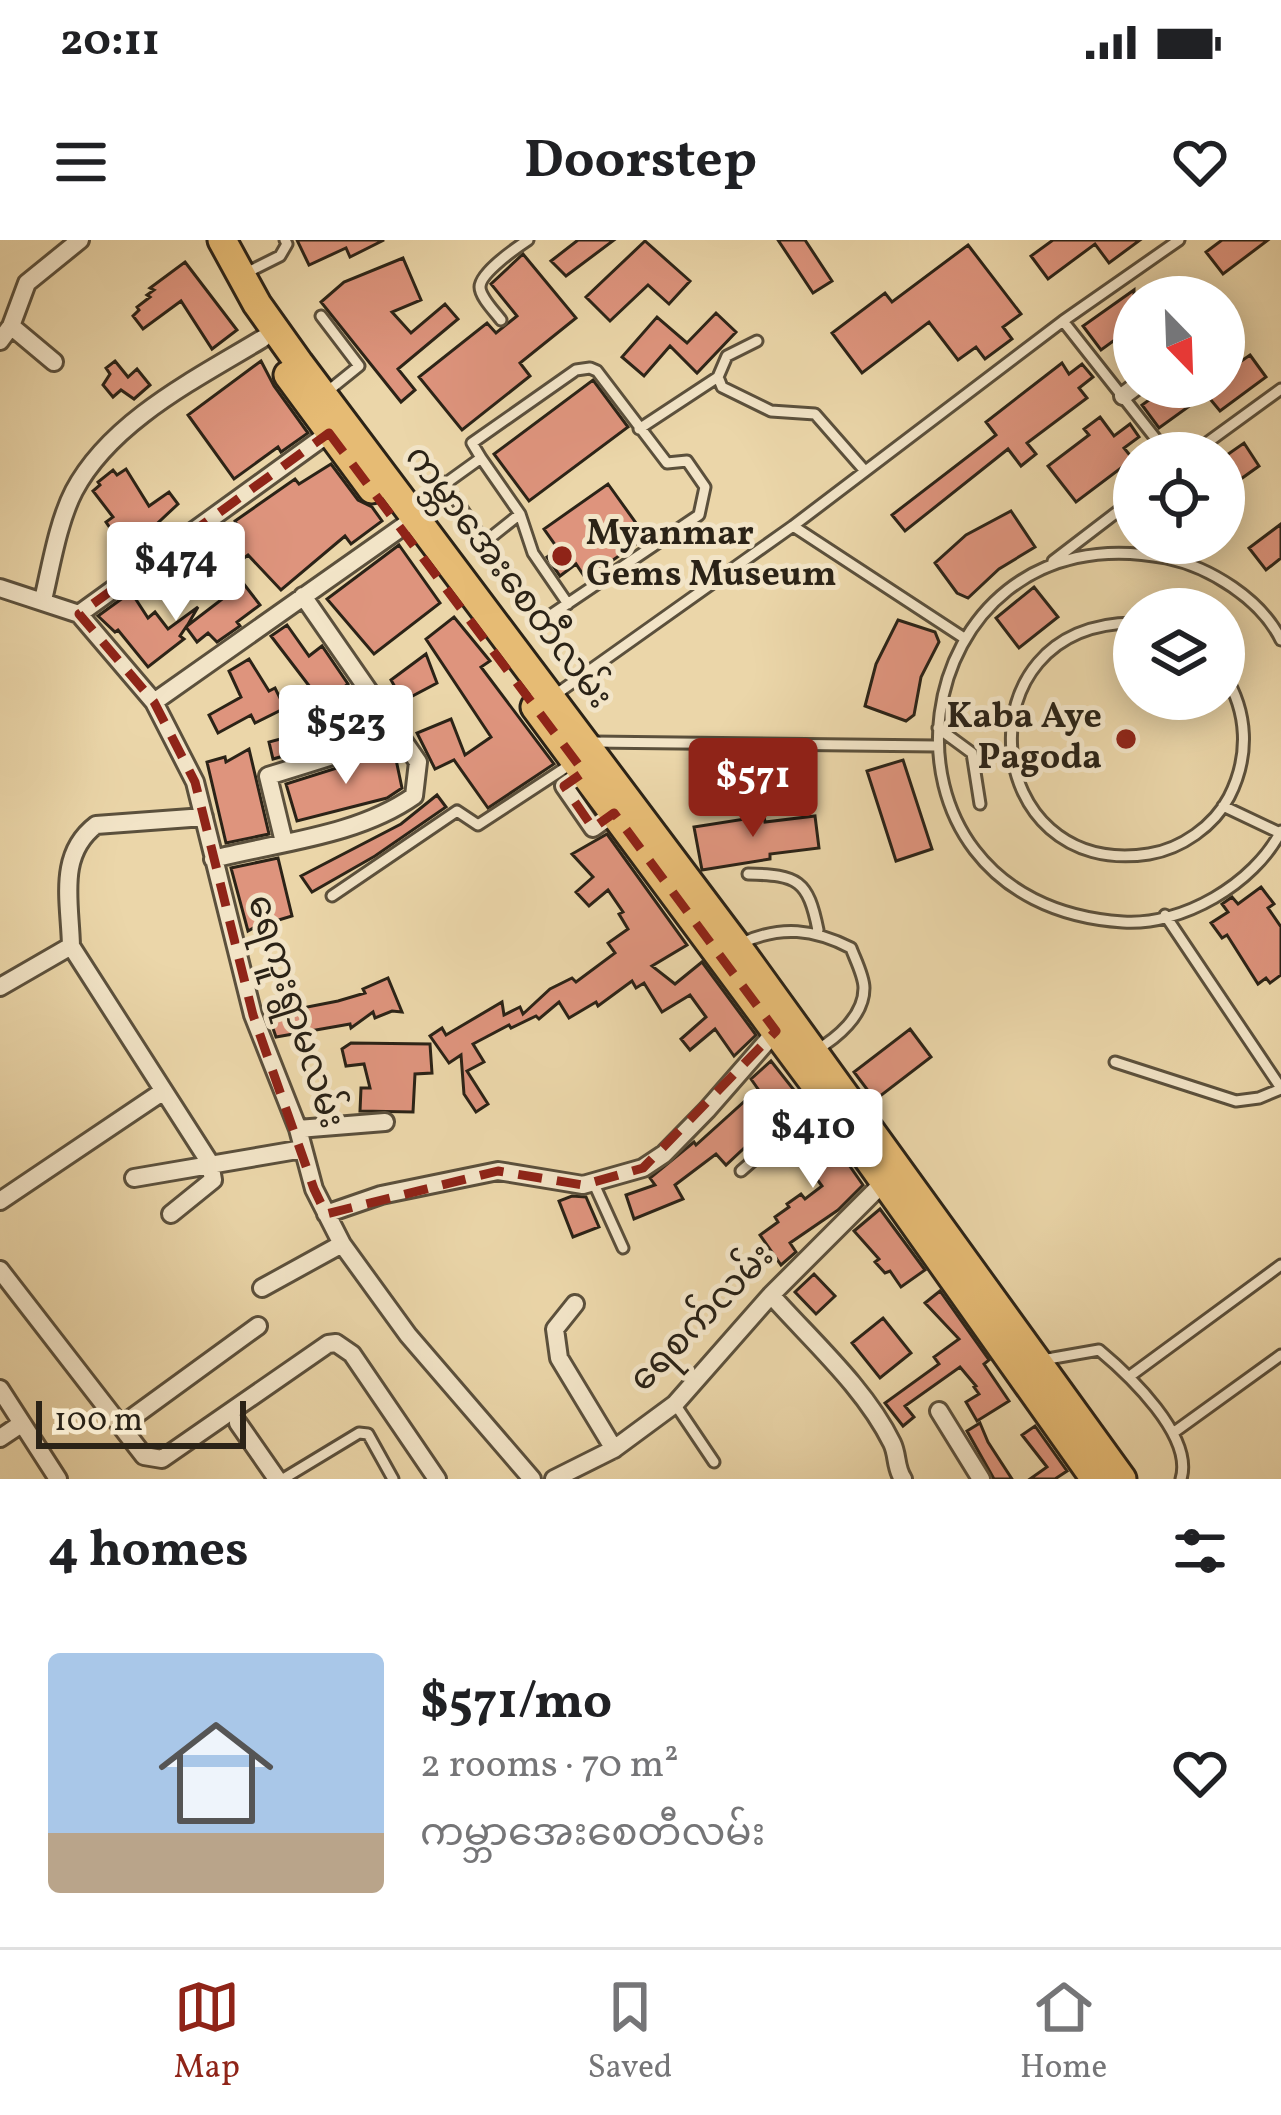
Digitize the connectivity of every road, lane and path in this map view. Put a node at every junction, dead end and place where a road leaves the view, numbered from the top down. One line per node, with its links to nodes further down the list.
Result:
1 (80, 240): 11 (street)
2 (202, 240): 12 (main road, ကမ္ဘာအေးစေတီလမ်း)
3 (222, 240): 7 (main road, ကမ္ဘာအေးစေတီလမ်း)
4 (285, 240): 7 (lane)
5 (528, 240): 9 (lane)
6 (1179, 240): 10 (lane)
7 (242, 276): 18 (main road, ကမ္ဘာအေးစေတီလမ်း)
8 (321, 316): 18 (lane)
9 (501, 320)
10 (1063, 320): 15 (lane); 23 (lane)
11 (6, 333): 14 (street)
12 (262, 339): 19 (main road, ကမ္ဘာအေးစေတီလမ်း); 33 (street)
13 (758, 341): 16 (lane)
14 (54, 362)
15 (1113, 374)
16 (718, 377): 20 (lane); 23 (lane)
17 (1281, 389): 21 (lane)
18 (324, 394): 19 (main road, ကမ္ဘာအေးစေတီလမ်း)
19 (337, 428): 27 (main road, ကမ္ဘာအေးစေတီလမ်း); 35 (street)
20 (638, 429): 22 (lane); 34 (lane)
21 (1222, 432)
22 (481, 458): 24 (lane); 25 (lane)
23 (865, 471): 28 (lane)
24 (444, 482): 27 (lane); 29 (lane)
25 (520, 514): 29 (lane); 34 (lane)
26 (1113, 516): 30 (lane)
27 (409, 518): 32 (street); 40 (main road, ကမ္ဘာအေးစေတီလမ်း); 42 (main road, ကမ္ဘာအေးစေတီလမ်း)
28 (793, 526): 39 (lane); 42 (lane)
29 (485, 542): 36 (lane)
30 (1021, 581): 38 (lane); 39 (lane)
31 (0, 588): 33 (street, ရေကူးရွာမလမ်း)
32 (303, 596): 41 (street); 45 (street)
33 (43, 599): 35 (street, ရေကူးရွာမလမ်း)
34 (568, 604): 36 (lane)
35 (80, 614): 41 (street, ရေကူးရွာမလမ်း)
36 (539, 623): 40 (lane)
37 (1113, 623): 49 (lane)
38 (1280, 633)
39 (964, 638): 44 (lane)
40 (511, 645): 42 (main road, ကမ္ဘာအေးစေတီလမ်း)
41 (154, 702): 50 (street, ရေကူးရွာမလမ်း)
42 (543, 704): 47 (main road, ကမ္ဘာအေးစေတီလမ်း)
43 (1243, 720): 49 (lane)
44 (938, 728): 46 (lane); 48 (lane)
45 (400, 735): 52 (street); 52 (street)
46 (936, 746): 47 (lane); 56 (lane)
47 (586, 759): 55 (lane); 59 (main road, ကမ္ဘာအေးစေတီလမ်း); 61 (main road, ကမ္ဘာအေးစေတီလမ်း)
48 (980, 804)
49 (1223, 806): 51 (lane)
50 (204, 818): 53 (street, ရေကူးရွာမလမ်း); 58 (street)
51 (1279, 840): 56 (lane)
52 (284, 842): 53 (street)
53 (213, 859): 68 (street, ရေကူးရွာမလမ်း)
54 (748, 874): 57 (lane)
55 (332, 896)
56 (1165, 915): 64 (lane)
57 (818, 931): 59 (lane); 62 (lane)
58 (71, 946): 60 (street); 65 (street)
59 (737, 946): 62 (main road, ကမ္ဘာအေးစေတီလမ်း)
60 (0, 987)
61 (776, 1031): 66 (main road, ကမ္ဘာအေးစေတီလမ်း); 74 (street)
62 (814, 1052): 72 (main road, ကမ္ဘာအေးစေတီလမ်း)
63 (1115, 1062): 64 (lane)
64 (1281, 1088)
65 (162, 1092): 70 (street); 75 (street)
66 (825, 1098): 71 (lane); 72 (main road, ကမ္ဘာအေးစေတီလမ်း)
67 (385, 1122): 68 (street)
68 (298, 1129): 69 (street, ရေကူးရွာမလမ်း)
69 (303, 1149): 70 (street); 77 (street, ရေကူးရွာမလမ်း)
70 (209, 1163): 73 (street); 76 (street)
71 (741, 1171)
72 (891, 1175): 83 (street, ရေစက်လမ်း); 87 (main road, ကမ္ဘာအေးစေတီလမ်း)
73 (134, 1178)
74 (594, 1184): 77 (street); 79 (lane)
75 (0, 1201)
76 (171, 1214)
77 (326, 1214): 78 (street, ရေကူးရွာမလမ်း)
78 (341, 1244): 82 (street); 105 (street, ရေကူးရွာမလမ်း)
79 (622, 1248)
80 (1281, 1265): 88 (lane)
81 (0, 1270): 94 (street)
82 (262, 1288)
83 (771, 1295): 90 (street, ရေစက်လမ်း); 100 (street)
84 (574, 1304): 97 (street)
85 (258, 1326): 94 (street)
86 (1281, 1355): 95 (lane)
87 (1028, 1362): 88 (lane); 99 (main road, ကမ္ဘာအေးစေတီလမ်း); 108 (main road, ကမ္ဘာအေးစေတီလမ်း)
88 (1130, 1376): 95 (lane)
89 (0, 1389): 93 (street)
90 (675, 1404): 97 (street, ရေစက်လမ်း); 98 (lane)
91 (939, 1411): 107 (street)
92 (238, 1423): 102 (street)
93 (21, 1424): 96 (street); 101 (street)
94 (122, 1425): 104 (street)
95 (1173, 1433): 109 (lane)
96 (0, 1438)
97 (614, 1449): 106 (street, ရေစက်လမ်း)
98 (714, 1462)
99 (1086, 1476)
100 (899, 1478)
101 (58, 1479)
102 (280, 1479): 103 (lane)
103 (392, 1479)
104 (437, 1479)
105 (532, 1479)
106 (554, 1479)
107 (981, 1479)
108 (1122, 1479)
109 (1181, 1479)

